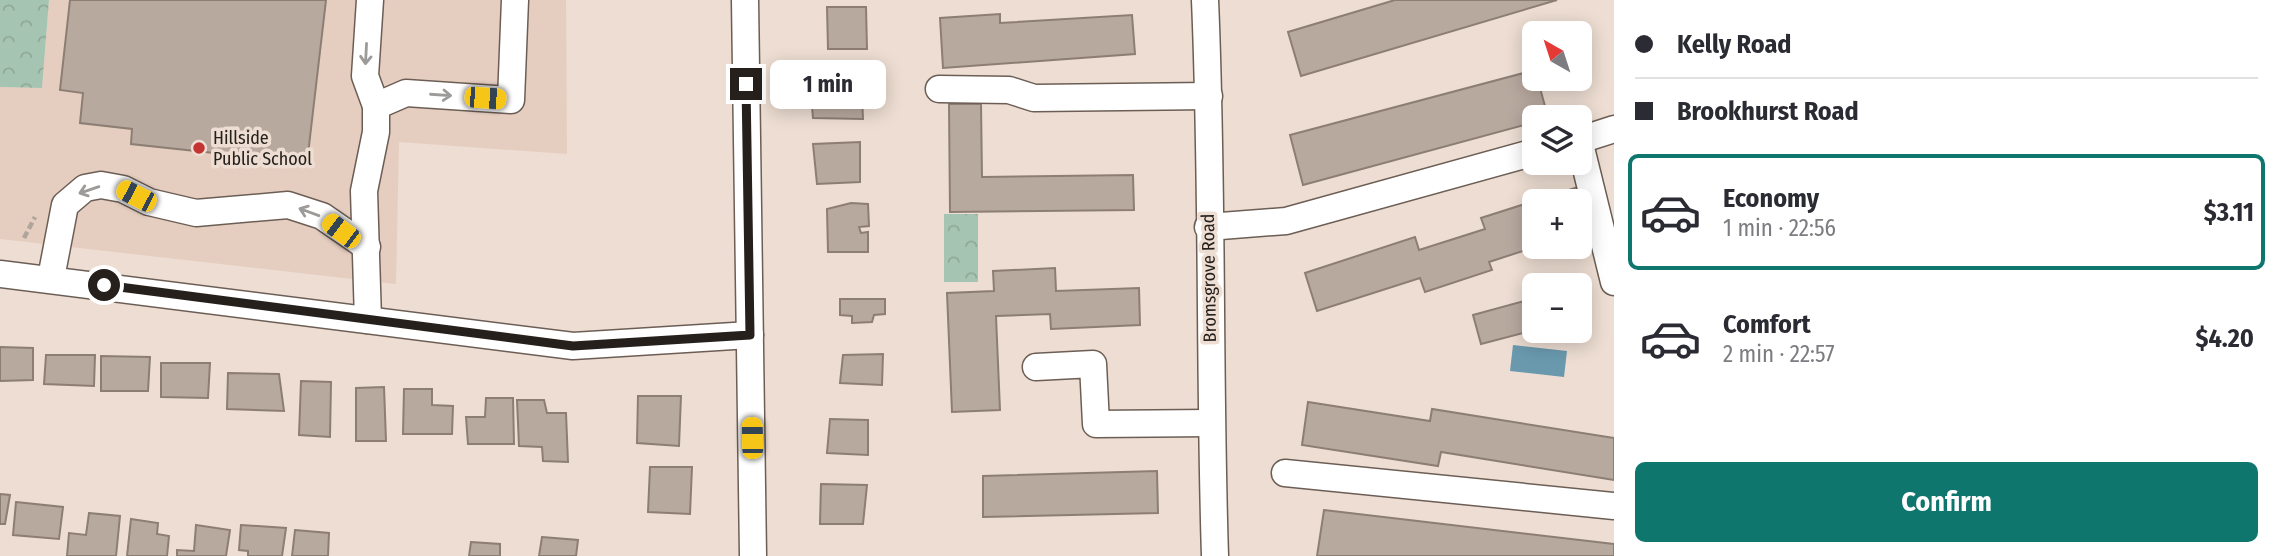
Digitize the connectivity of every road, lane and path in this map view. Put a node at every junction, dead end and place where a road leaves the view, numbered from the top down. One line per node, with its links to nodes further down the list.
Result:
1 (370, 0): 7 (street, one-way to 7)
2 (515, 0): 7 (street, one-way to 2)
3 (745, 0): 18 (street)
4 (1205, 0): 6 (street, Bromsgrove Road)
5 (939, 89): 6 (street)
6 (1209, 96): 12 (street, Bromsgrove Road)
7 (376, 106): 13 (street)
8 (1614, 129): 9 (street)
9 (1592, 137)
10 (1522, 156): 12 (street)
11 (1588, 175): 16 (street)
12 (1208, 228): 20 (street, Bromsgrove Road)
13 (367, 247): 15 (street, one-way to 15); 17 (street)
14 (0, 274): 15 (street)
15 (51, 278): 17 (street)
16 (1614, 282)
17 (368, 320): 18 (street)
18 (750, 335): 23 (street)
19 (1036, 367): 20 (street)
20 (1211, 424): 24 (street, Bromsgrove Road)
21 (1285, 473): 22 (street)
22 (1614, 506)
23 (753, 556)
24 (1215, 556)

